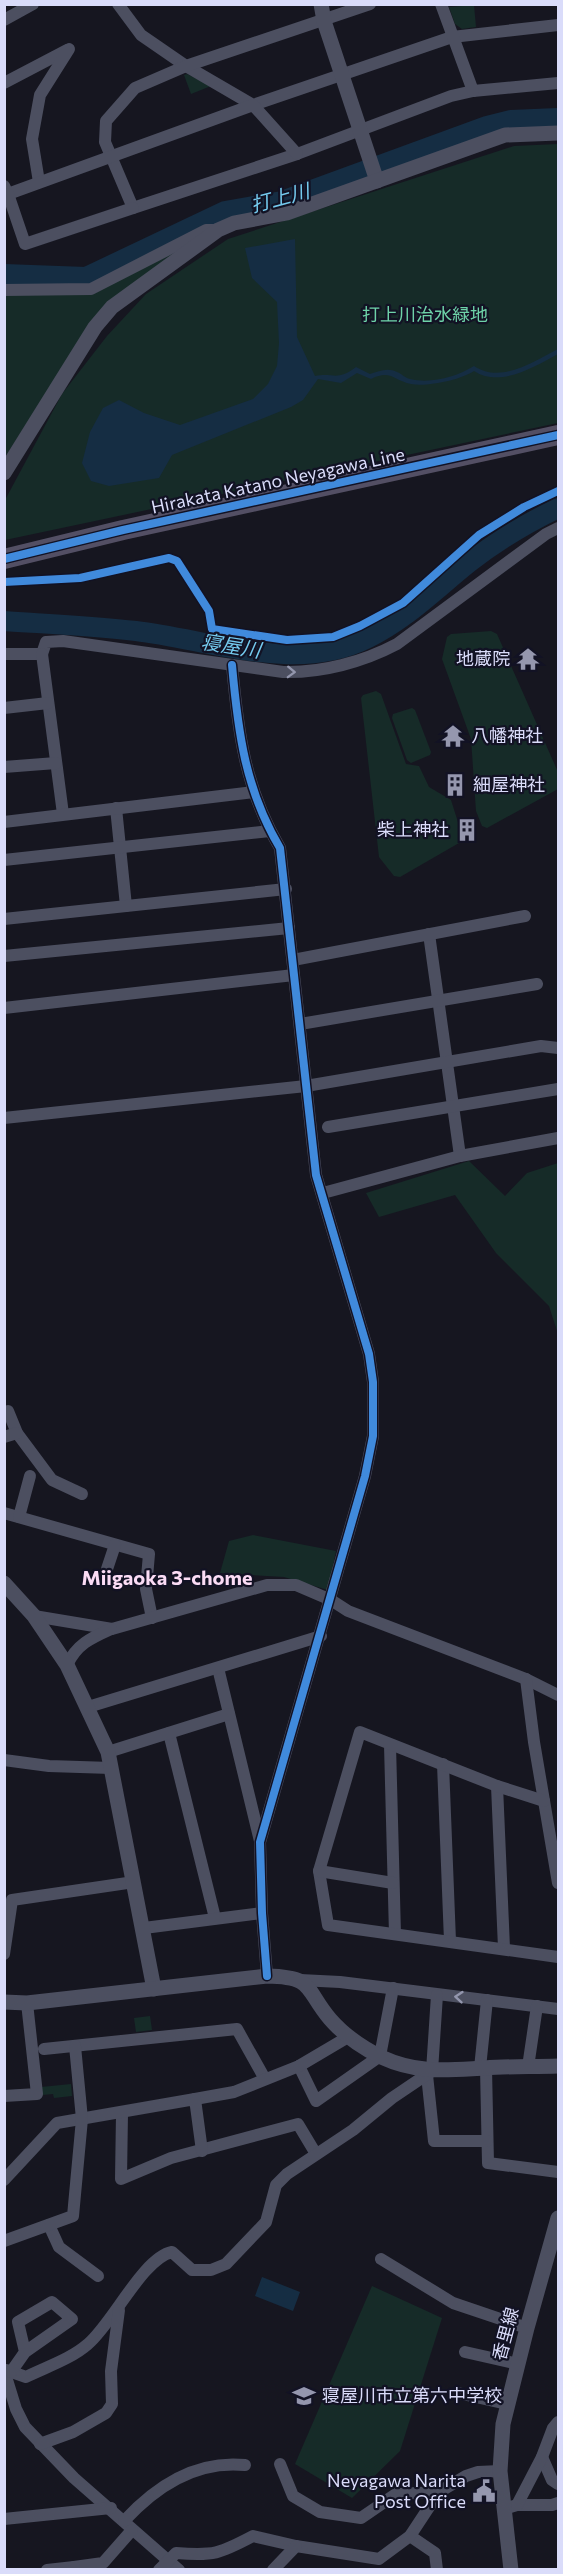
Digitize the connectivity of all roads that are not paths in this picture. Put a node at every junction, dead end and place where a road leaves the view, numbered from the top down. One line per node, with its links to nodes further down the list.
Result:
1 (33, 4): 6 (street)
2 (118, 4): 10 (street)
3 (321, 4): 7 (street)
4 (370, 4): 7 (street)
5 (441, 4): 9 (street)
6 (4, 20)
7 (324, 21): 10 (street); 11 (street)
8 (558, 25): 9 (street)
9 (452, 37): 11 (street); 14 (street)
10 (186, 66): 15 (street); 19 (street)
11 (342, 75): 15 (street); 16 (street)
12 (4, 83): 21 (street)
13 (558, 83): 14 (street)
14 (472, 92): 16 (street)
15 (253, 105): 18 (street); 19 (street)
16 (360, 131): 18 (street); 20 (street)
17 (558, 133): 20 (street)
18 (297, 154): 23 (street)
19 (110, 157): 21 (street); 23 (street)
20 (374, 173): 24 (street)
21 (39, 182): 22 (street)
22 (6, 190): 23 (street)
23 (133, 208)
24 (218, 230): 25 (street); 27 (street)
25 (4, 290)
26 (558, 435): 29 (main road, Hirakata Katano Neyagawa Line)
27 (4, 473)
28 (558, 528): 32 (street, one-way to 28)
29 (4, 559)
30 (4, 654): 31 (street)
31 (42, 654): 32 (street); 33 (street)
32 (232, 665): 37 (street)
33 (48, 703): 34 (street); 35 (street)
34 (4, 708)
35 (56, 763): 36 (street); 39 (street)
36 (4, 767)
37 (254, 792): 38 (street); 41 (street)
38 (116, 808): 39 (street); 42 (street)
39 (63, 814): 40 (street)
40 (4, 822)
41 (270, 831): 42 (street); 44 (street)
42 (120, 848): 43 (street); 45 (street)
43 (4, 860)
44 (286, 889): 45 (street); 48 (street)
45 (126, 906): 47 (street)
46 (525, 916): 49 (street)
47 (4, 919)
48 (290, 928): 50 (street); 51 (street)
49 (429, 934): 51 (street); 54 (street)
50 (4, 956)
51 (293, 960): 52 (street)
52 (294, 975): 55 (street); 56 (street)
53 (537, 984): 54 (street)
54 (438, 1002): 56 (street); 58 (street)
55 (4, 1008)
56 (300, 1024): 59 (street)
57 (558, 1047): 58 (street)
58 (447, 1062): 59 (street); 61 (street)
59 (306, 1086): 62 (street); 66 (street)
60 (558, 1089): 61 (street)
61 (453, 1106): 63 (street); 65 (street)
62 (4, 1118)
63 (328, 1127)
64 (558, 1138): 65 (street)
65 (460, 1156): 66 (street)
66 (322, 1193): 77 (street)
67 (8, 1411): 68 (street)
68 (17, 1432): 69 (street); 71 (street)
69 (4, 1437)
70 (30, 1476): 73 (street)
71 (82, 1494)
72 (4, 1513): 73 (street)
73 (19, 1517): 74 (street)
74 (116, 1545): 75 (street); 79 (street)
75 (107, 1569)
76 (4, 1583): 78 (street)
77 (331, 1600): 79 (street); 81 (street); 84 (street)
78 (34, 1616): 80 (street); 82 (street)
79 (152, 1618): 80 (street)
80 (112, 1629): 82 (street)
81 (321, 1636): 83 (street); 97 (street)
82 (67, 1665): 86 (street)
83 (218, 1668): 86 (street); 87 (street)
84 (526, 1679): 85 (street); 95 (street)
85 (558, 1695)
86 (88, 1707): 90 (street)
87 (229, 1714): 88 (street); 97 (street)
88 (169, 1733): 90 (street); 103 (street)
89 (390, 1745): 92 (street); 98 (street); 100 (street)
90 (108, 1752): 93 (street)
91 (4, 1760): 93 (street)
92 (443, 1764): 94 (street); 106 (street)
93 (111, 1768): 99 (street)
94 (497, 1786): 95 (street); 107 (street)
95 (544, 1801): 96 (street)
96 (554, 1833): 101 (street)
97 (260, 1842): 102 (street)
98 (319, 1871): 100 (street); 105 (street)
99 (134, 1882): 104 (street); 108 (street)
100 (393, 1883): 105 (street)
101 (558, 1883)
102 (262, 1913): 103 (street); 110 (street)
103 (215, 1918): 104 (street)
104 (144, 1928): 113 (street)
105 (395, 1934): 106 (street)
106 (450, 1941): 107 (street)
107 (504, 1948): 109 (street)
108 (4, 1954)
109 (558, 1957)
110 (267, 1977): 111 (street); 113 (street)
111 (300, 1980): 112 (street); 120 (street)
112 (393, 1988): 114 (street); 123 (street)
113 (154, 1989): 117 (street)
114 (437, 1995): 115 (street, one-way to 114); 128 (street)
115 (487, 2000): 118 (street); 127 (street)
116 (4, 2002): 117 (street)
117 (27, 2002): 130 (street)
118 (537, 2006): 119 (street); 126 (street)
119 (558, 2009)
120 (348, 2037): 123 (street); 124 (street)
121 (75, 2046): 122 (street); 129 (street); 133 (street)
122 (44, 2049)
123 (380, 2056): 124 (street); 128 (street)
124 (299, 2066): 129 (street)
125 (558, 2066): 126 (street)
126 (528, 2067): 127 (street)
127 (483, 2068): 128 (street); 134 (street)
128 (429, 2073): 134 (street); 136 (street)
129 (265, 2079): 131 (street)
130 (4, 2096)
131 (195, 2100): 132 (street); 135 (street)
132 (122, 2113): 133 (street); 135 (street)
133 (82, 2119): 138 (street); 140 (street)
134 (487, 2141): 137 (street)
135 (202, 2151): 136 (street)
136 (316, 2154): 144 (street)
137 (558, 2172)
138 (4, 2180)
139 (558, 2218): 145 (street, 香里線)
140 (50, 2224): 141 (street); 143 (street)
141 (4, 2241)
142 (381, 2259): 145 (street)
143 (98, 2276)
144 (118, 2310): 149 (street); 154 (street)
145 (527, 2328): 148 (street, 香里線)
146 (25, 2352): 146 (street); 149 (street)
147 (465, 2352): 148 (street)
148 (518, 2364): 151 (street, 香里線)
149 (7, 2370): 152 (street)
150 (458, 2393): 151 (street)
151 (507, 2404): 158 (street, 香里線)
152 (10, 2408): 154 (street)
153 (558, 2422): 155 (street)
154 (40, 2444): 163 (street)
155 (542, 2457): 159 (street); 162 (street)
156 (280, 2464): 160 (street)
157 (244, 2465): 165 (street)
158 (500, 2471): 160 (street); 162 (street, 香里線)
159 (558, 2484)
160 (439, 2492): 166 (street)
161 (558, 2503): 162 (street)
162 (511, 2507): 174 (street, 香里線)
163 (111, 2508): 164 (street); 165 (street)
164 (4, 2519)
165 (128, 2526): 168 (street); 169 (street)
166 (410, 2536): 167 (street); 173 (street)
167 (296, 2546): 168 (street); 172 (street)
168 (163, 2565): 171 (street)
169 (73, 2568): 170 (street)
170 (47, 2570)
171 (178, 2570)
172 (273, 2570)
173 (437, 2570)
174 (511, 2570)

